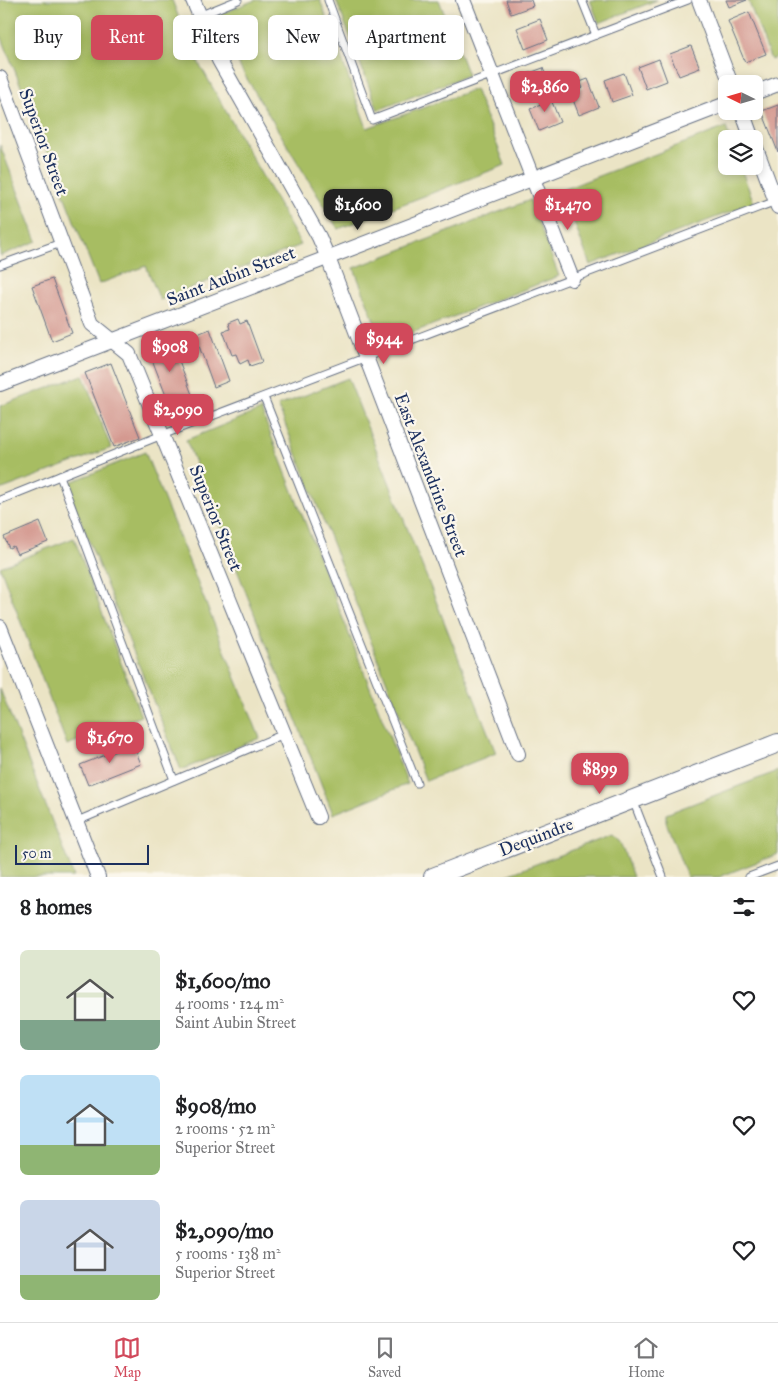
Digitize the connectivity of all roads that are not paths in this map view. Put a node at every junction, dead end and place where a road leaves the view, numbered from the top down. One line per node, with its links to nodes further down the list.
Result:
1 (193, 0): 8 (street, East Alexandrine Street)
2 (238, 0): 9 (lane)
3 (328, 0): 12 (lane)
4 (463, 0): 12 (street)
5 (582, 0): 10 (lane)
6 (688, 0): 10 (lane)
7 (699, 0): 13 (street)
8 (199, 15)
9 (201, 15)
10 (596, 35): 12 (lane)
11 (219, 60): 22 (street, East Alexandrine Street)
12 (492, 75): 19 (street)
13 (728, 75)
14 (778, 84): 16 (street)
15 (2, 87): 21 (street, Superior Street)
16 (763, 90)
17 (718, 107): 19 (street, Saint Aubin Street)
18 (763, 167): 20 (street)
19 (533, 179): 22 (street, Saint Aubin Street); 24 (street)
20 (777, 204): 24 (lane)
21 (61, 242): 23 (lane); 25 (street, Superior Street)
22 (328, 258): 25 (street, Saint Aubin Street); 26 (street, East Alexandrine Street)
23 (0, 265)
24 (572, 279): 26 (lane)
25 (113, 342): 27 (street, Saint Aubin Street); 29 (street, Superior Street)
26 (366, 358): 28 (lane); 35 (street, East Alexandrine Street)
27 (0, 384)
28 (264, 397): 29 (lane); 37 (lane)
29 (162, 435): 30 (lane); 33 (street, Superior Street)
30 (60, 476): 31 (lane); 36 (lane)
31 (0, 500)
32 (0, 627): 40 (street)
33 (284, 734): 36 (lane); 39 (street, Superior Street)
34 (778, 743): 38 (street, Dequindre)
35 (518, 754)
36 (174, 780): 40 (lane)
37 (417, 783)
38 (633, 800): 43 (street, Dequindre); 44 (lane)
39 (318, 817)
40 (75, 822): 42 (street)
41 (778, 866): 45 (lane)
42 (98, 877)
43 (433, 877)
44 (663, 877)
45 (749, 877)

